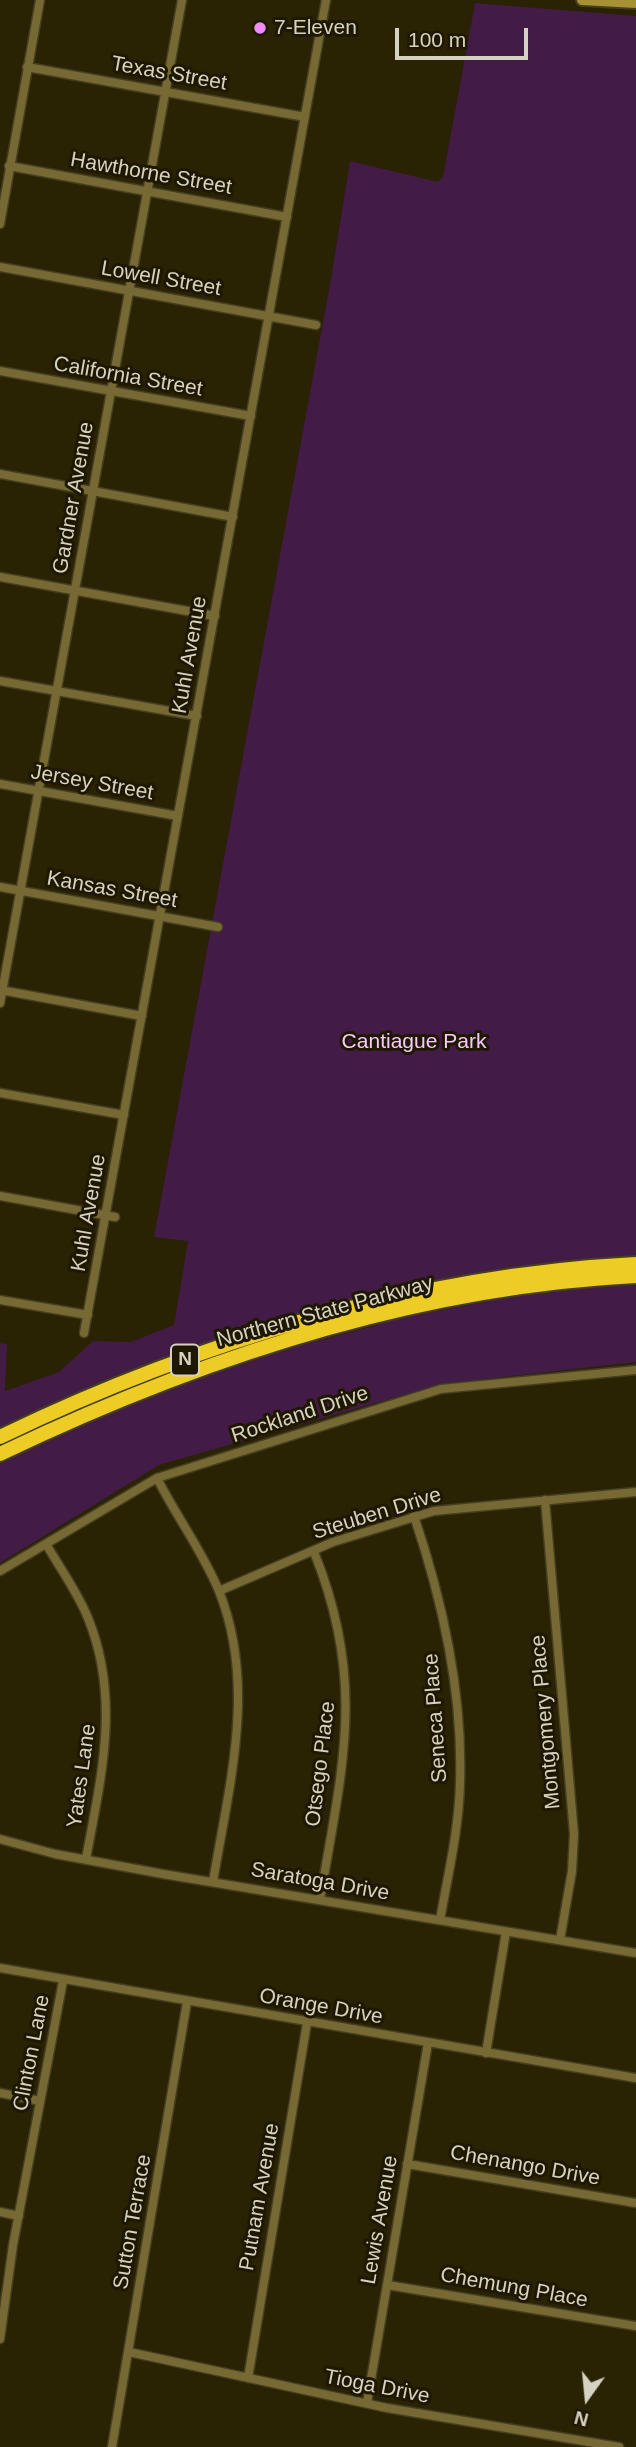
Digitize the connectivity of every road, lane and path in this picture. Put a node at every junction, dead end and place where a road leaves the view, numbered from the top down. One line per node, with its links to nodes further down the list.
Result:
1 (40, 0): 6 (street)
2 (182, 0): 7 (street, Gardner Avenue)
3 (326, 0): 8 (street, Kuhl Avenue)
4 (582, 0): 5 (main road)
5 (636, 3)
6 (27, 66): 7 (street, Texas Street); 9 (street)
7 (165, 91): 8 (street, Texas Street); 10 (street, Gardner Avenue)
8 (305, 117): 11 (street, Kuhl Avenue)
9 (9, 166): 10 (street, Hawthorne Street); 12 (street)
10 (147, 191): 11 (street, Hawthorne Street); 14 (street, Gardner Avenue)
11 (287, 217): 15 (street, Kuhl Avenue)
12 (0, 224)
13 (0, 267): 14 (street, Lowell Street)
14 (129, 291): 15 (street, Lowell Street); 18 (street, Gardner Avenue)
15 (269, 316): 16 (street, Lowell Street); 19 (street, Kuhl Avenue)
16 (316, 325)
17 (0, 371): 18 (street, California Street)
18 (111, 391): 19 (street, California Street); 21 (street, Gardner Avenue)
19 (251, 416): 22 (street, Kuhl Avenue)
20 (0, 474): 21 (street)
21 (93, 491): 22 (street); 24 (street, Gardner Avenue)
22 (233, 516): 25 (street, Kuhl Avenue)
23 (0, 578): 24 (street)
24 (75, 591): 25 (street); 27 (street, Gardner Avenue)
25 (215, 617): 28 (street, Kuhl Avenue)
26 (0, 681): 27 (street)
27 (57, 691): 28 (street); 30 (street, Gardner Avenue)
28 (197, 716): 31 (street, Kuhl Avenue)
29 (0, 784): 30 (street, Jersey Street)
30 (38, 791): 31 (street, Jersey Street); 33 (street, Gardner Avenue)
31 (178, 816): 34 (street, Kuhl Avenue)
32 (0, 887): 33 (street, Kansas Street)
33 (20, 891): 34 (street, Kansas Street); 36 (street, Gardner Avenue)
34 (160, 916): 35 (street, Kansas Street); 38 (street, Kuhl Avenue)
35 (218, 927)
36 (1, 990): 37 (street, Gardner Avenue); 38 (street)
37 (0, 1003)
38 (142, 1016): 40 (street, Kuhl Avenue)
39 (0, 1093): 40 (street)
40 (124, 1115): 42 (street, Kuhl Avenue)
41 (0, 1196): 42 (street)
42 (110, 1216): 48 (street, Kuhl Avenue)
43 (636, 1264): 46 (highway, Northern State Parkway / N)
44 (636, 1276): 46 (highway, Northern State Parkway / N)
45 (0, 1300): 48 (street)
46 (414, 1301): 47 (highway, Northern State Parkway / N)
47 (376, 1309): 51 (highway, Northern State Parkway / N); 52 (highway, Northern State Parkway / N)
48 (88, 1315): 49 (street, Kuhl Avenue)
49 (84, 1333)
50 (636, 1370): 53 (street, Rockland Drive)
51 (0, 1437)
52 (0, 1454)
53 (157, 1478): 57 (street, Rockland Drive); 60 (street)
54 (636, 1492): 55 (street, Steuben Drive)
55 (545, 1500): 56 (street, Steuben Drive); 67 (street, Montgomery Place)
56 (414, 1516): 58 (street, Steuben Drive); 65 (street, Seneca Place)
57 (46, 1544): 59 (street, Rockland Drive); 62 (street, Yates Lane)
58 (314, 1552): 60 (street, Steuben Drive); 64 (street, Otsego Place)
59 (0, 1572)
60 (219, 1591): 63 (street)
61 (0, 1839): 62 (street, Saratoga Drive)
62 (86, 1859): 63 (street, Saratoga Drive)
63 (212, 1882): 64 (street, Saratoga Drive)
64 (320, 1900): 65 (street, Saratoga Drive)
65 (440, 1920): 66 (street, Saratoga Drive)
66 (506, 1932): 67 (street, Saratoga Drive); 74 (street)
67 (560, 1940): 68 (street, Saratoga Drive)
68 (636, 1953)
69 (0, 1968): 70 (street, Orange Drive)
70 (63, 1981): 71 (street, Orange Drive); 77 (street, Clinton Lane)
71 (187, 2002): 72 (street, Orange Drive); 85 (street, Sutton Terrace)
72 (307, 2023): 73 (street, Orange Drive); 86 (street, Putnam Avenue)
73 (428, 2043): 74 (street, Orange Drive); 78 (street, Lewis Avenue)
74 (486, 2053): 75 (street, Orange Drive)
75 (636, 2078)
76 (0, 2093): 77 (street)
77 (40, 2101): 81 (street, Clinton Lane)
78 (407, 2164): 79 (street, Chenango Drive); 82 (street, Lewis Avenue)
79 (636, 2203)
80 (0, 2212): 81 (street)
81 (19, 2216): 84 (street, Clinton Lane)
82 (387, 2284): 83 (street, Chemung Place); 87 (street, Lewis Avenue)
83 (636, 2326)
84 (0, 2338)
85 (128, 2352): 86 (street, Tioga Drive); 88 (street, Sutton Terrace)
86 (248, 2378): 87 (street, Tioga Drive)
87 (367, 2403): 89 (street, Tioga Drive)
88 (112, 2447)
89 (619, 2447)

